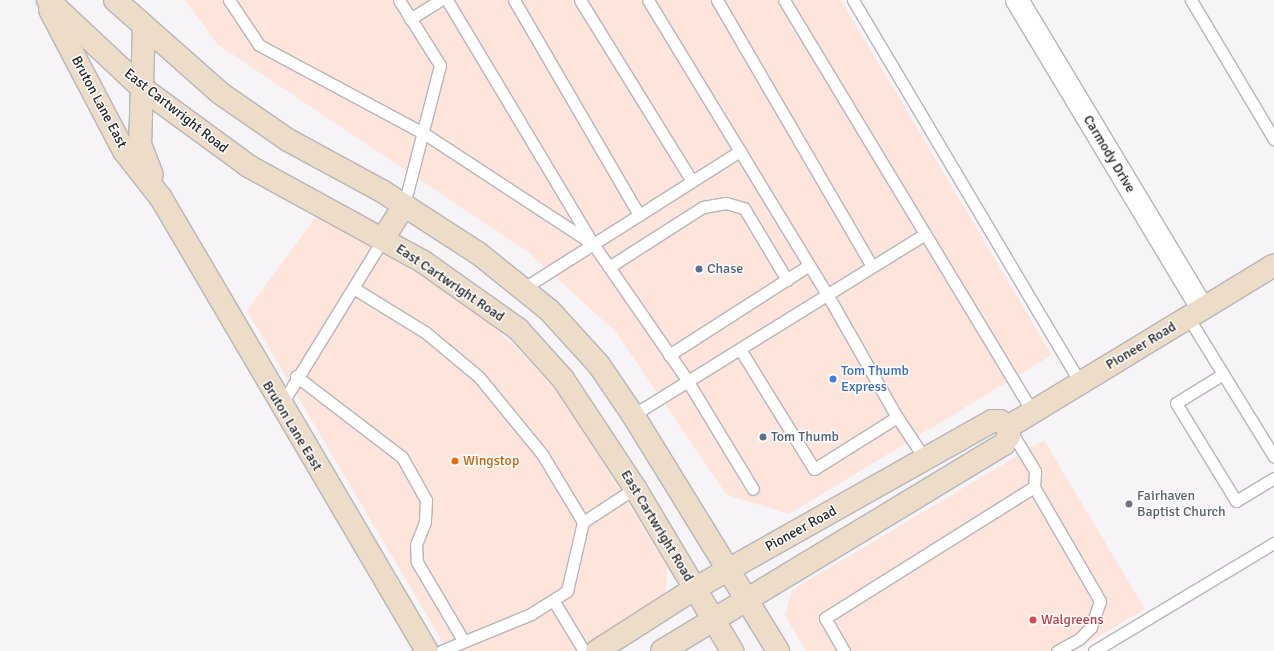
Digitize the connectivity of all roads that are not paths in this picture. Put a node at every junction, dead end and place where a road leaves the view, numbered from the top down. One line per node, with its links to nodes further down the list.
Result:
1 (44, 0): 23 (main road, Bruton Lane East)
2 (48, 0): 18 (main road, East Cartwright Road)
3 (115, 0): 17 (main road)
4 (229, 0): 19 (lane)
5 (399, 0): 16 (lane)
6 (441, 0): 16 (lane)
7 (447, 0): 28 (lane)
8 (514, 0): 25 (lane)
9 (580, 0): 22 (lane)
10 (648, 0): 21 (lane)
11 (717, 0): 31 (lane)
12 (784, 0): 26 (lane)
13 (853, 0): 43 (lane)
14 (1017, 0): 37 (street, Carmody Drive)
15 (1190, 0): 20 (lane)
16 (410, 19): 19 (lane)
17 (144, 26): 18 (main road, Bruton Lane East); 24 (main road)
18 (142, 88): 23 (main road, Bruton Lane East); 27 (main road, East Cartwright Road)
19 (425, 134): 24 (lane); 28 (lane)
20 (1274, 139)
21 (740, 151): 22 (lane); 29 (lane)
22 (692, 182): 25 (lane)
23 (161, 198): 44 (main road, Bruton Lane East)
24 (404, 205): 27 (main road); 34 (main road)
25 (639, 215): 28 (lane)
26 (925, 234): 31 (lane); 45 (lane)
27 (383, 239): 35 (lane); 53 (main road, East Cartwright Road)
28 (593, 244): 32 (lane); 34 (lane)
29 (810, 265): 33 (lane); 36 (lane)
30 (1274, 265): 37 (main road, Pioneer Road)
31 (872, 266): 36 (lane)
32 (609, 267): 33 (lane); 39 (lane)
33 (787, 280): 39 (lane)
34 (524, 288): 46 (main road)
35 (355, 289): 41 (lane); 55 (lane)
36 (827, 294): 38 (lane); 47 (lane)
37 (1195, 313): 40 (lane); 43 (main road, Pioneer Road)
38 (740, 349): 42 (lane); 47 (lane)
39 (669, 355): 42 (lane)
40 (1223, 374): 49 (lane); 51 (lane)
41 (296, 376): 44 (lane); 62 (lane)
42 (687, 380): 46 (lane); 54 (lane)
43 (1080, 383): 45 (main road, Pioneer Road)
44 (280, 406): 63 (main road, Bruton Lane East)
45 (1033, 412): 48 (main road, Pioneer Road)
46 (633, 415): 57 (main road)
47 (897, 417): 50 (lane)
48 (1008, 427): 50 (main road, Pioneer Road); 52 (lane); 60 (main road)
49 (1274, 457)
50 (925, 459): 57 (main road, Pioneer Road)
51 (1274, 478)
52 (1034, 487): 70 (lane); 71 (lane)
53 (635, 488): 55 (lane); 58 (main road, East Cartwright Road)
54 (753, 488)
55 (583, 522): 59 (lane)
56 (1274, 543): 72 (lane)
57 (728, 569): 58 (main road, Pioneer Road); 60 (main road)
58 (694, 589): 61 (main road, East Cartwright Road); 66 (main road, Pioneer Road)
59 (553, 600): 62 (lane); 65 (lane)
60 (747, 600): 61 (main road); 69 (main road)
61 (714, 621): 67 (main road); 68 (main road, East Cartwright Road)
62 (463, 640): 64 (lane)
63 (427, 651)
64 (441, 651)
65 (584, 651)
66 (597, 651)
67 (662, 651)
68 (732, 651)
69 (778, 651)
70 (844, 651)
71 (1057, 651)
72 (1094, 651)

